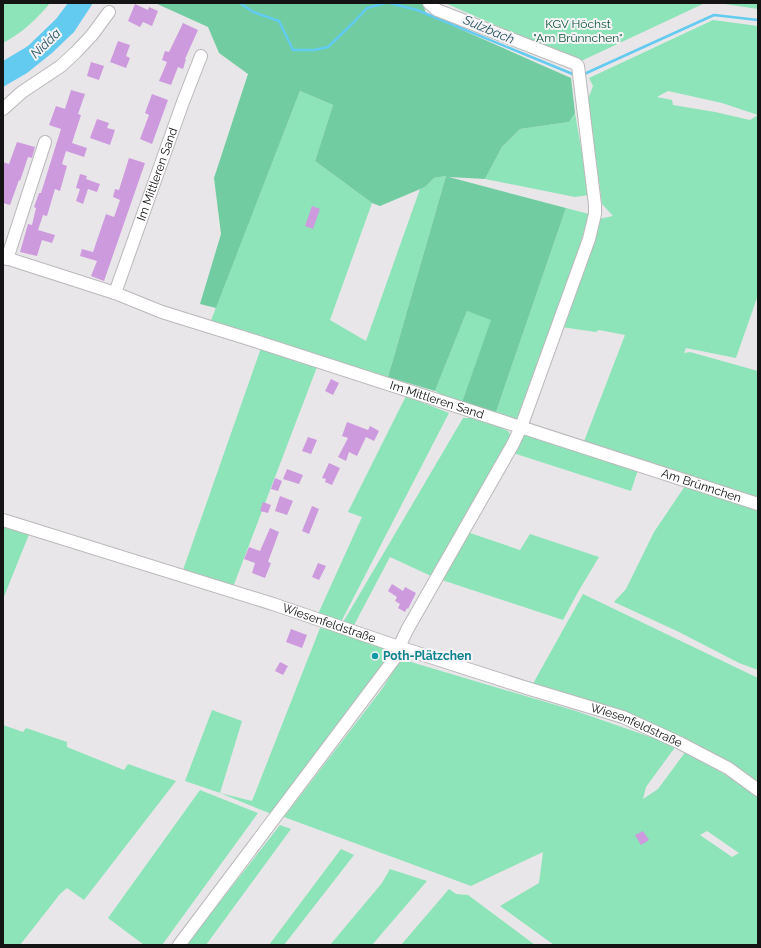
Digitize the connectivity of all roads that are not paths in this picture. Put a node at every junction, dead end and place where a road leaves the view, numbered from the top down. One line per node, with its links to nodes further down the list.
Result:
1 (429, 3): 8 (street)
2 (108, 12): 4 (street)
3 (201, 56): 7 (street, Im Mittleren Sand)
4 (3, 110)
5 (45, 142): 6 (street, Im Mittleren Sand)
6 (5, 258): 7 (street, Im Mittleren Sand)
7 (115, 294): 8 (street, Im Mittleren Sand)
8 (521, 427): 9 (street, Im Mittleren Sand); 12 (street)
9 (644, 467): 10 (street, Am Brünnchen)
10 (758, 504)
11 (3, 520): 12 (street, Wiesenfeldstraße)
12 (399, 647): 13 (street, Wiesenfeldstraße); 14 (street)
13 (758, 790)
14 (179, 945)

